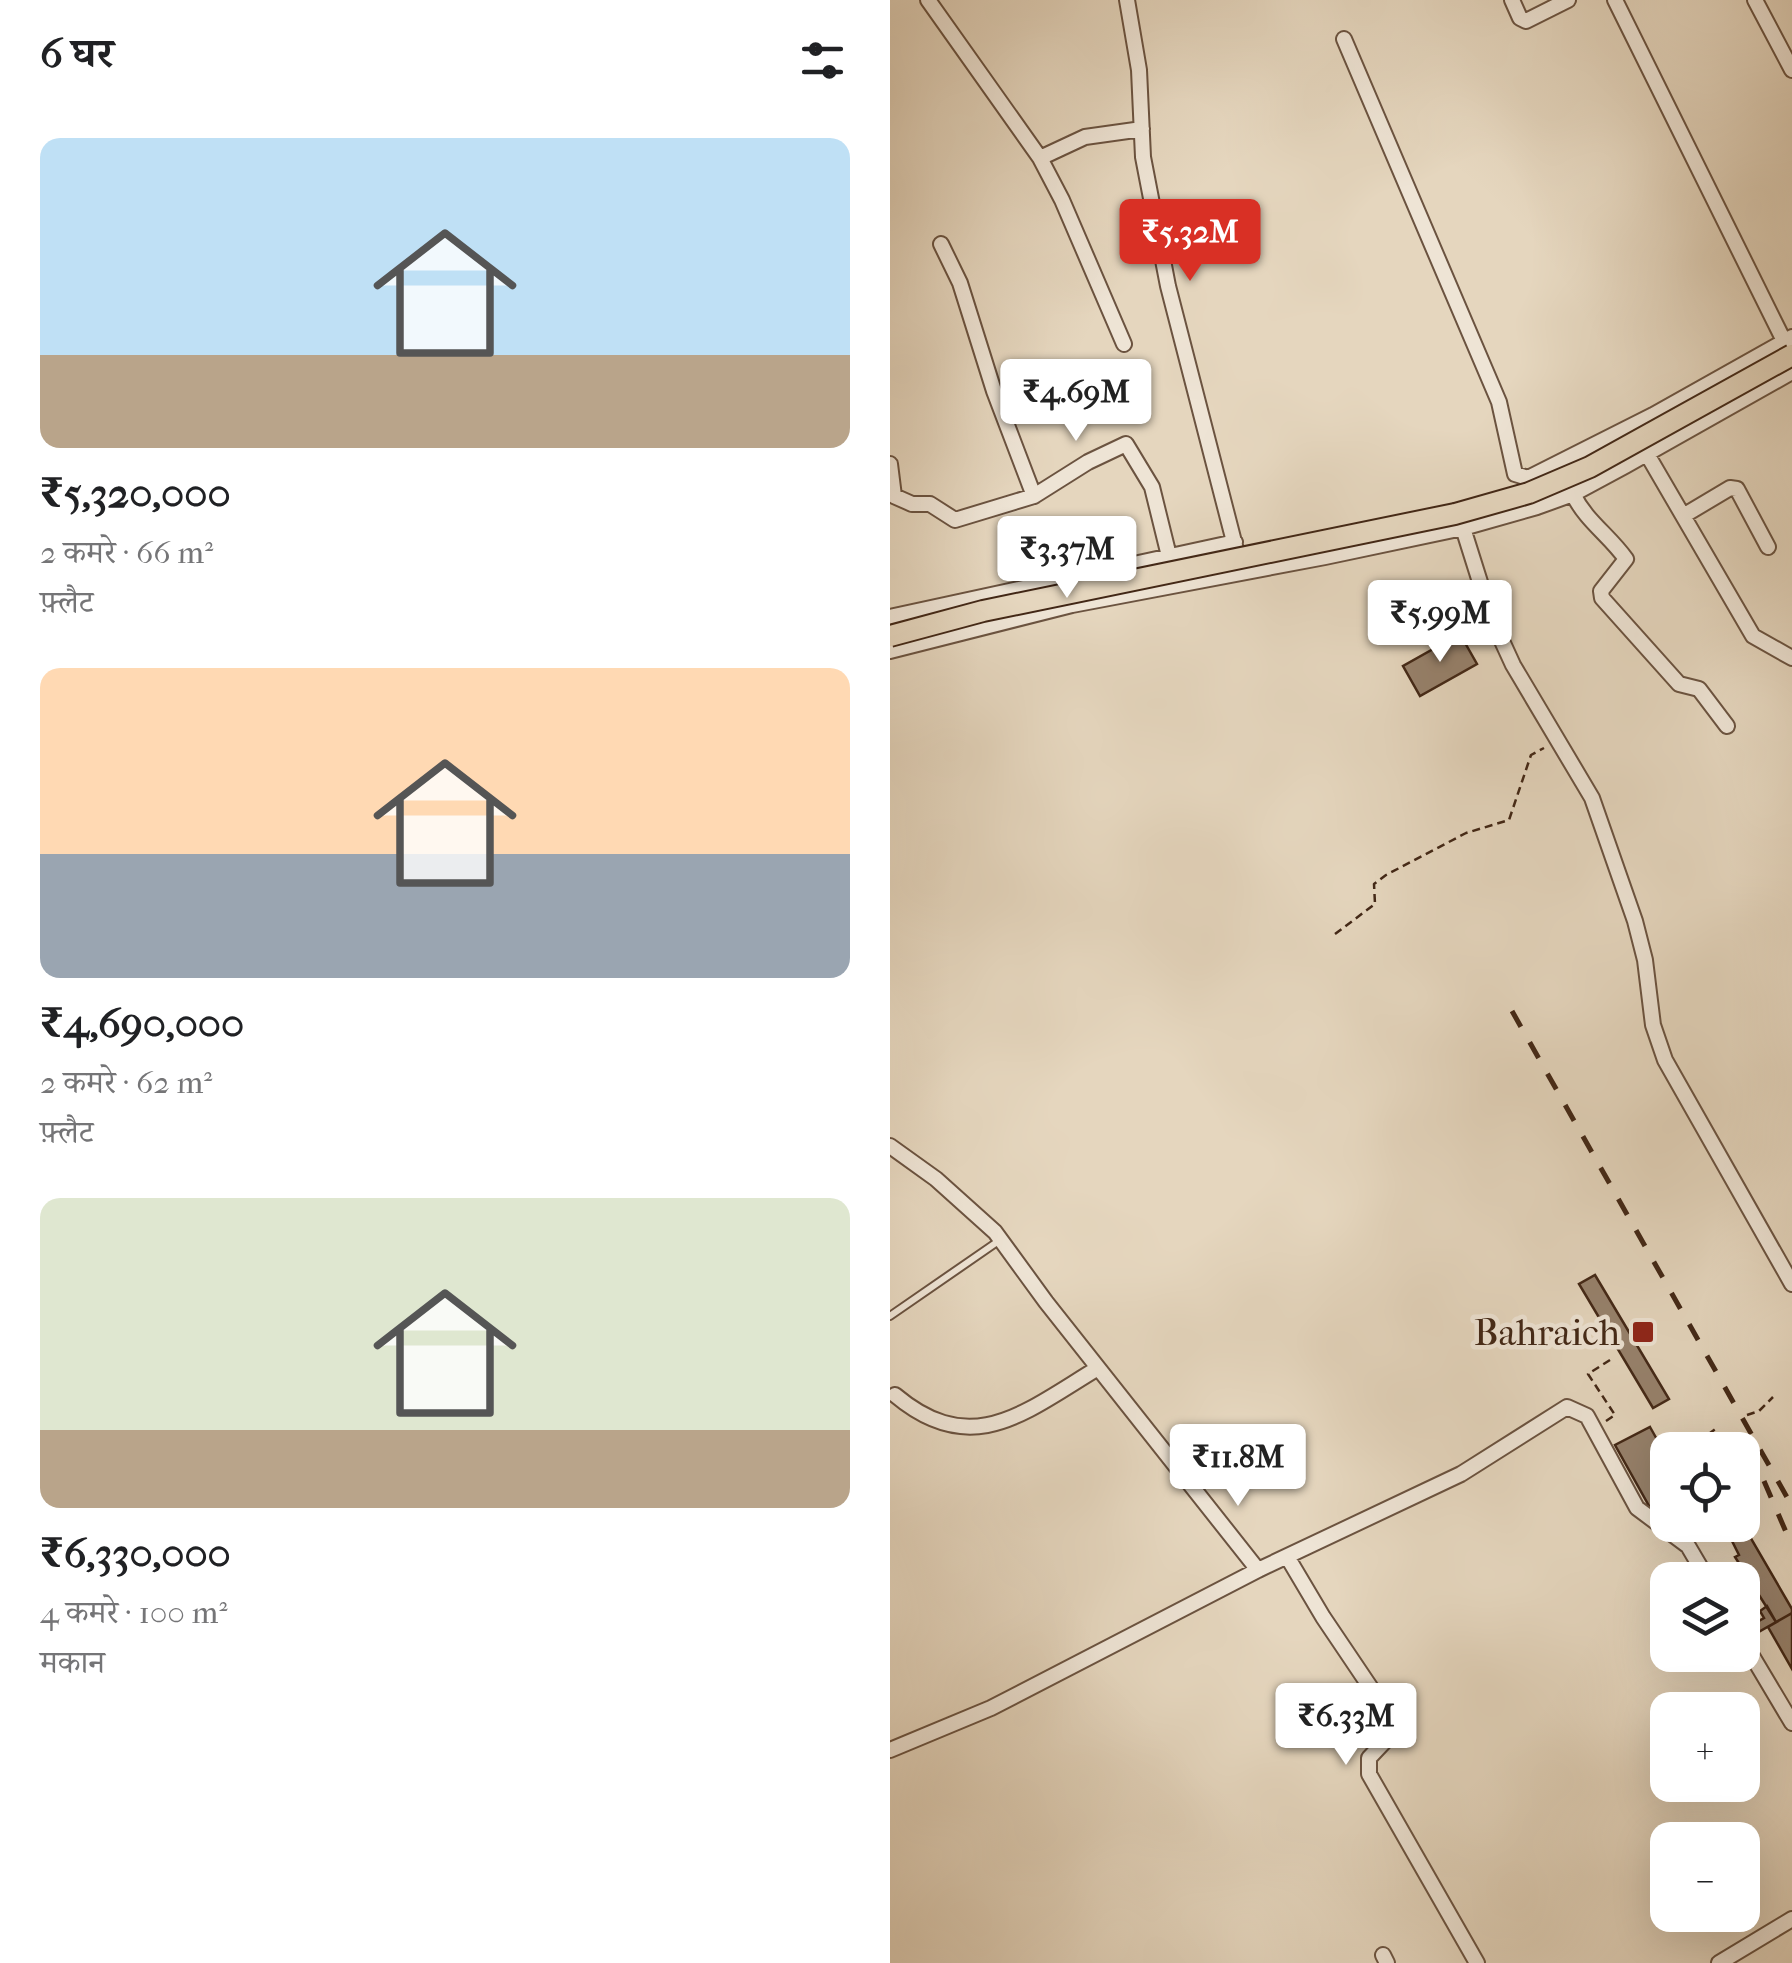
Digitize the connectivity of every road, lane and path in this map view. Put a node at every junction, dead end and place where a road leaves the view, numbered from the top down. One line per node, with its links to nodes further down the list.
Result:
1 (928, 0): 10 (street)
2 (1127, 0): 9 (street)
3 (1512, 0): 4 (street)
4 (1568, 0)
5 (1615, 0): 13 (street)
6 (1756, 0): 8 (street)
7 (1344, 39): 13 (street)
8 (1792, 70)
9 (1142, 129): 10 (street); 21 (street)
10 (1040, 158): 12 (street)
11 (941, 244): 18 (street)
12 (1124, 344)
13 (1790, 344): 26 (main road, bridge)
14 (1792, 372): 15 (street)
15 (1647, 454): 17 (street); 19 (street)
16 (890, 464): 18 (street)
17 (1573, 494): 20 (street); 29 (street)
18 (1034, 496): 23 (street)
19 (1683, 516): 22 (street); 28 (street)
20 (1463, 528): 24 (street); 30 (street)
21 (1235, 542): 23 (street); 24 (street)
22 (1768, 547)
23 (1169, 556): 25 (street)
24 (1241, 571): 27 (street)
25 (890, 617)
26 (890, 636)
27 (890, 651)
28 (1792, 658)
29 (1727, 726)
30 (1559, 741): 31 (path); 34 (street)
31 (1335, 934)
32 (890, 1146): 33 (street)
33 (1000, 1240): 35 (lane); 37 (street)
34 (1791, 1280)
35 (890, 1316)
36 (1610, 1360): 41 (path)
37 (1098, 1368): 38 (street); 46 (street)
38 (894, 1396)
39 (1773, 1397): 40 (path)
40 (1746, 1415)
41 (1596, 1427): 44 (street); 45 (street)
42 (1718, 1427): 43 (path)
43 (1711, 1432)
44 (1288, 1558): 46 (street); 51 (street)
45 (1697, 1562)
46 (1258, 1570): 49 (street)
47 (1760, 1669): 48 (street)
48 (1792, 1723)
49 (890, 1750)
50 (1792, 1920): 52 (street)
51 (1477, 1963)
52 (1720, 1963)

